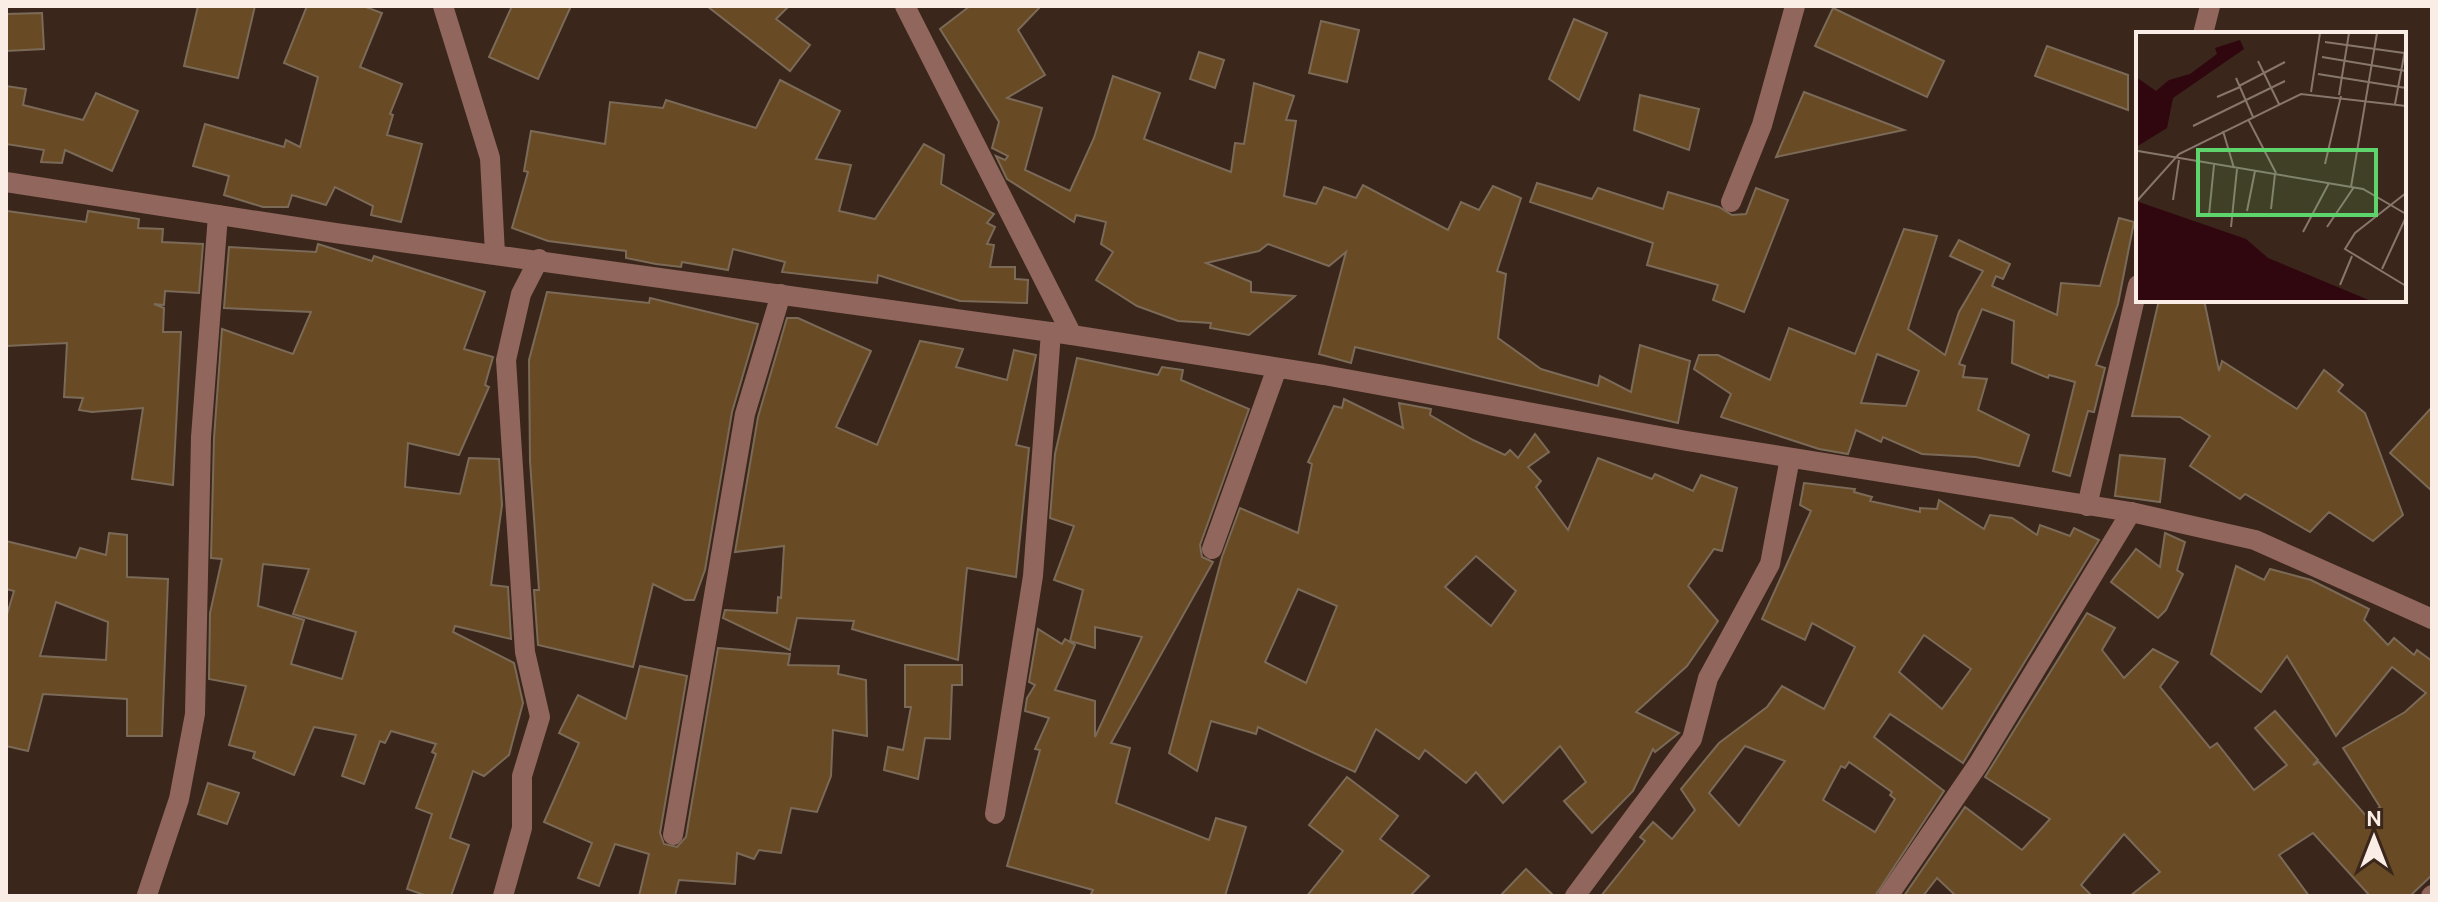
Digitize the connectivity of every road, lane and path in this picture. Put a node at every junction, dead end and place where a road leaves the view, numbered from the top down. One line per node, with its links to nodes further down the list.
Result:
1 (443, 6): 9 (street)
2 (905, 6): 14 (street)
3 (1795, 6): 7 (street)
4 (2210, 6): 5 (street)
5 (2204, 32)
6 (6, 182): 8 (street)
7 (1731, 202)
8 (218, 215): 9 (street); 23 (street)
9 (495, 254): 10 (street)
10 (539, 259): 11 (street); 24 (street)
11 (781, 294): 13 (street); 22 (street)
12 (2136, 294): 17 (street)
13 (1051, 332): 14 (street); 21 (street)
14 (1072, 335): 15 (street)
15 (1277, 368): 16 (street); 19 (street)
16 (1790, 458): 17 (street); 25 (street)
17 (2087, 506): 18 (street)
18 (2131, 512): 20 (street); 26 (street)
19 (1212, 549)
20 (2432, 619)
21 (995, 814)
22 (673, 835)
23 (147, 895)
24 (503, 896)
25 (1575, 896)
26 (1888, 896)

